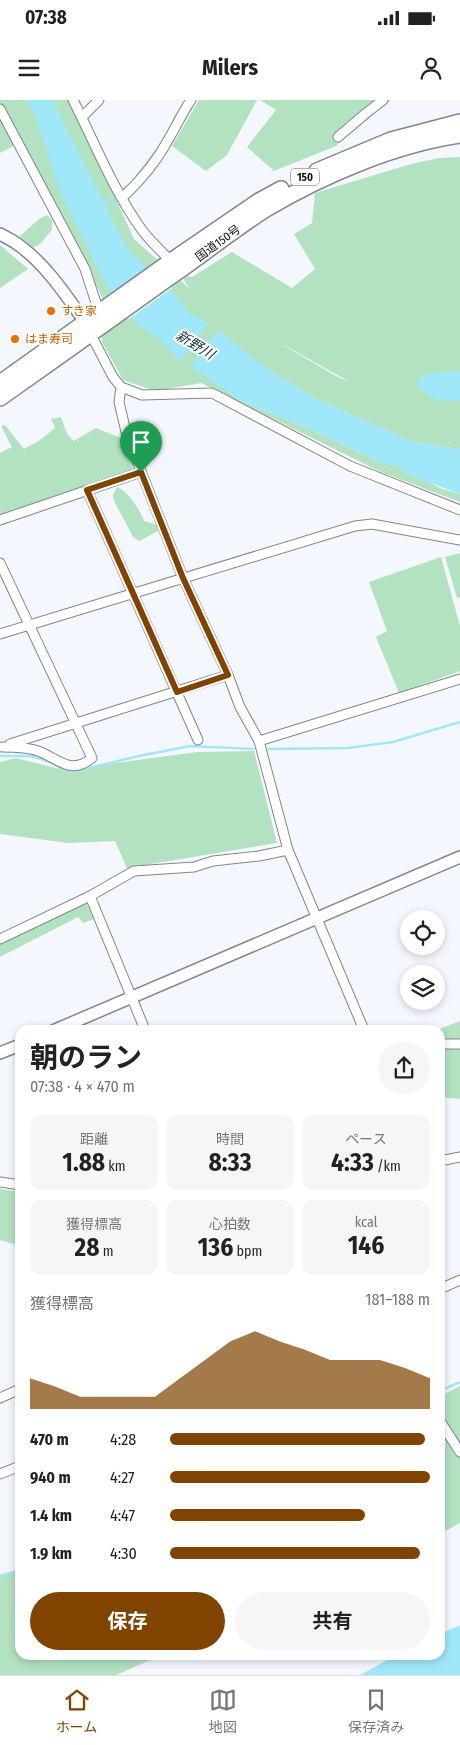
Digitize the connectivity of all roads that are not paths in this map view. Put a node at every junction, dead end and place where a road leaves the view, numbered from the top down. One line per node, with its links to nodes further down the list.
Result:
1 (74, 100): 6 (street)
2 (99, 100): 6 (street)
3 (191, 100): 10 (street)
4 (384, 100): 9 (street)
5 (0, 109): 13 (street)
6 (82, 117): 10 (street)
7 (460, 122): 12 (highway, 国道150号 / 150)
8 (460, 135): 12 (highway, 国道150号 / 150)
9 (338, 137)
10 (122, 198): 12 (street)
11 (0, 234): 14 (street)
12 (170, 267): 13 (highway, 国道150号 / 150)
13 (106, 312): 14 (highway, 国道150号 / 150)
14 (88, 329): 15 (highway, 国道150号 / 150); 16 (street); 17 (highway, 国道150号 / 150)
15 (0, 383)
16 (121, 387): 18 (street); 20 (street)
17 (0, 398)
18 (141, 472): 19 (street); 24 (street)
19 (87, 490): 21 (street); 25 (street)
20 (460, 510)
21 (0, 520)
22 (460, 540): 24 (street)
23 (0, 563): 26 (street)
24 (183, 578): 25 (street); 28 (street)
25 (133, 594): 26 (street); 30 (street)
26 (30, 625): 27 (street); 31 (street)
27 (0, 634)
28 (228, 675): 30 (street); 33 (street)
29 (460, 679): 33 (street)
30 (177, 692): 31 (street); 32 (street)
31 (76, 723): 34 (street); 34 (street)
32 (198, 740)
33 (259, 741): 35 (street)
34 (1, 747)
35 (288, 850): 37 (street); 38 (street)
36 (460, 857): 38 (street)
37 (90, 896): 39 (street); 40 (street)
38 (316, 918): 40 (street); 43 (street)
39 (1, 937)
40 (132, 997): 41 (street); 42 (street)
41 (67, 1025)
42 (143, 1025)
43 (362, 1025)
44 (445, 1044): 45 (street)
45 (460, 1044)
46 (15, 1047): 47 (street)
47 (0, 1054)
48 (460, 1157): 49 (street)
49 (445, 1160)
50 (0, 1182): 51 (street)
51 (15, 1184)
52 (460, 1280): 53 (street)
53 (445, 1287)
54 (15, 1391): 55 (street)
55 (0, 1398)
56 (445, 1429): 57 (street)
57 (460, 1452)
58 (15, 1468): 59 (street)
59 (0, 1474)

